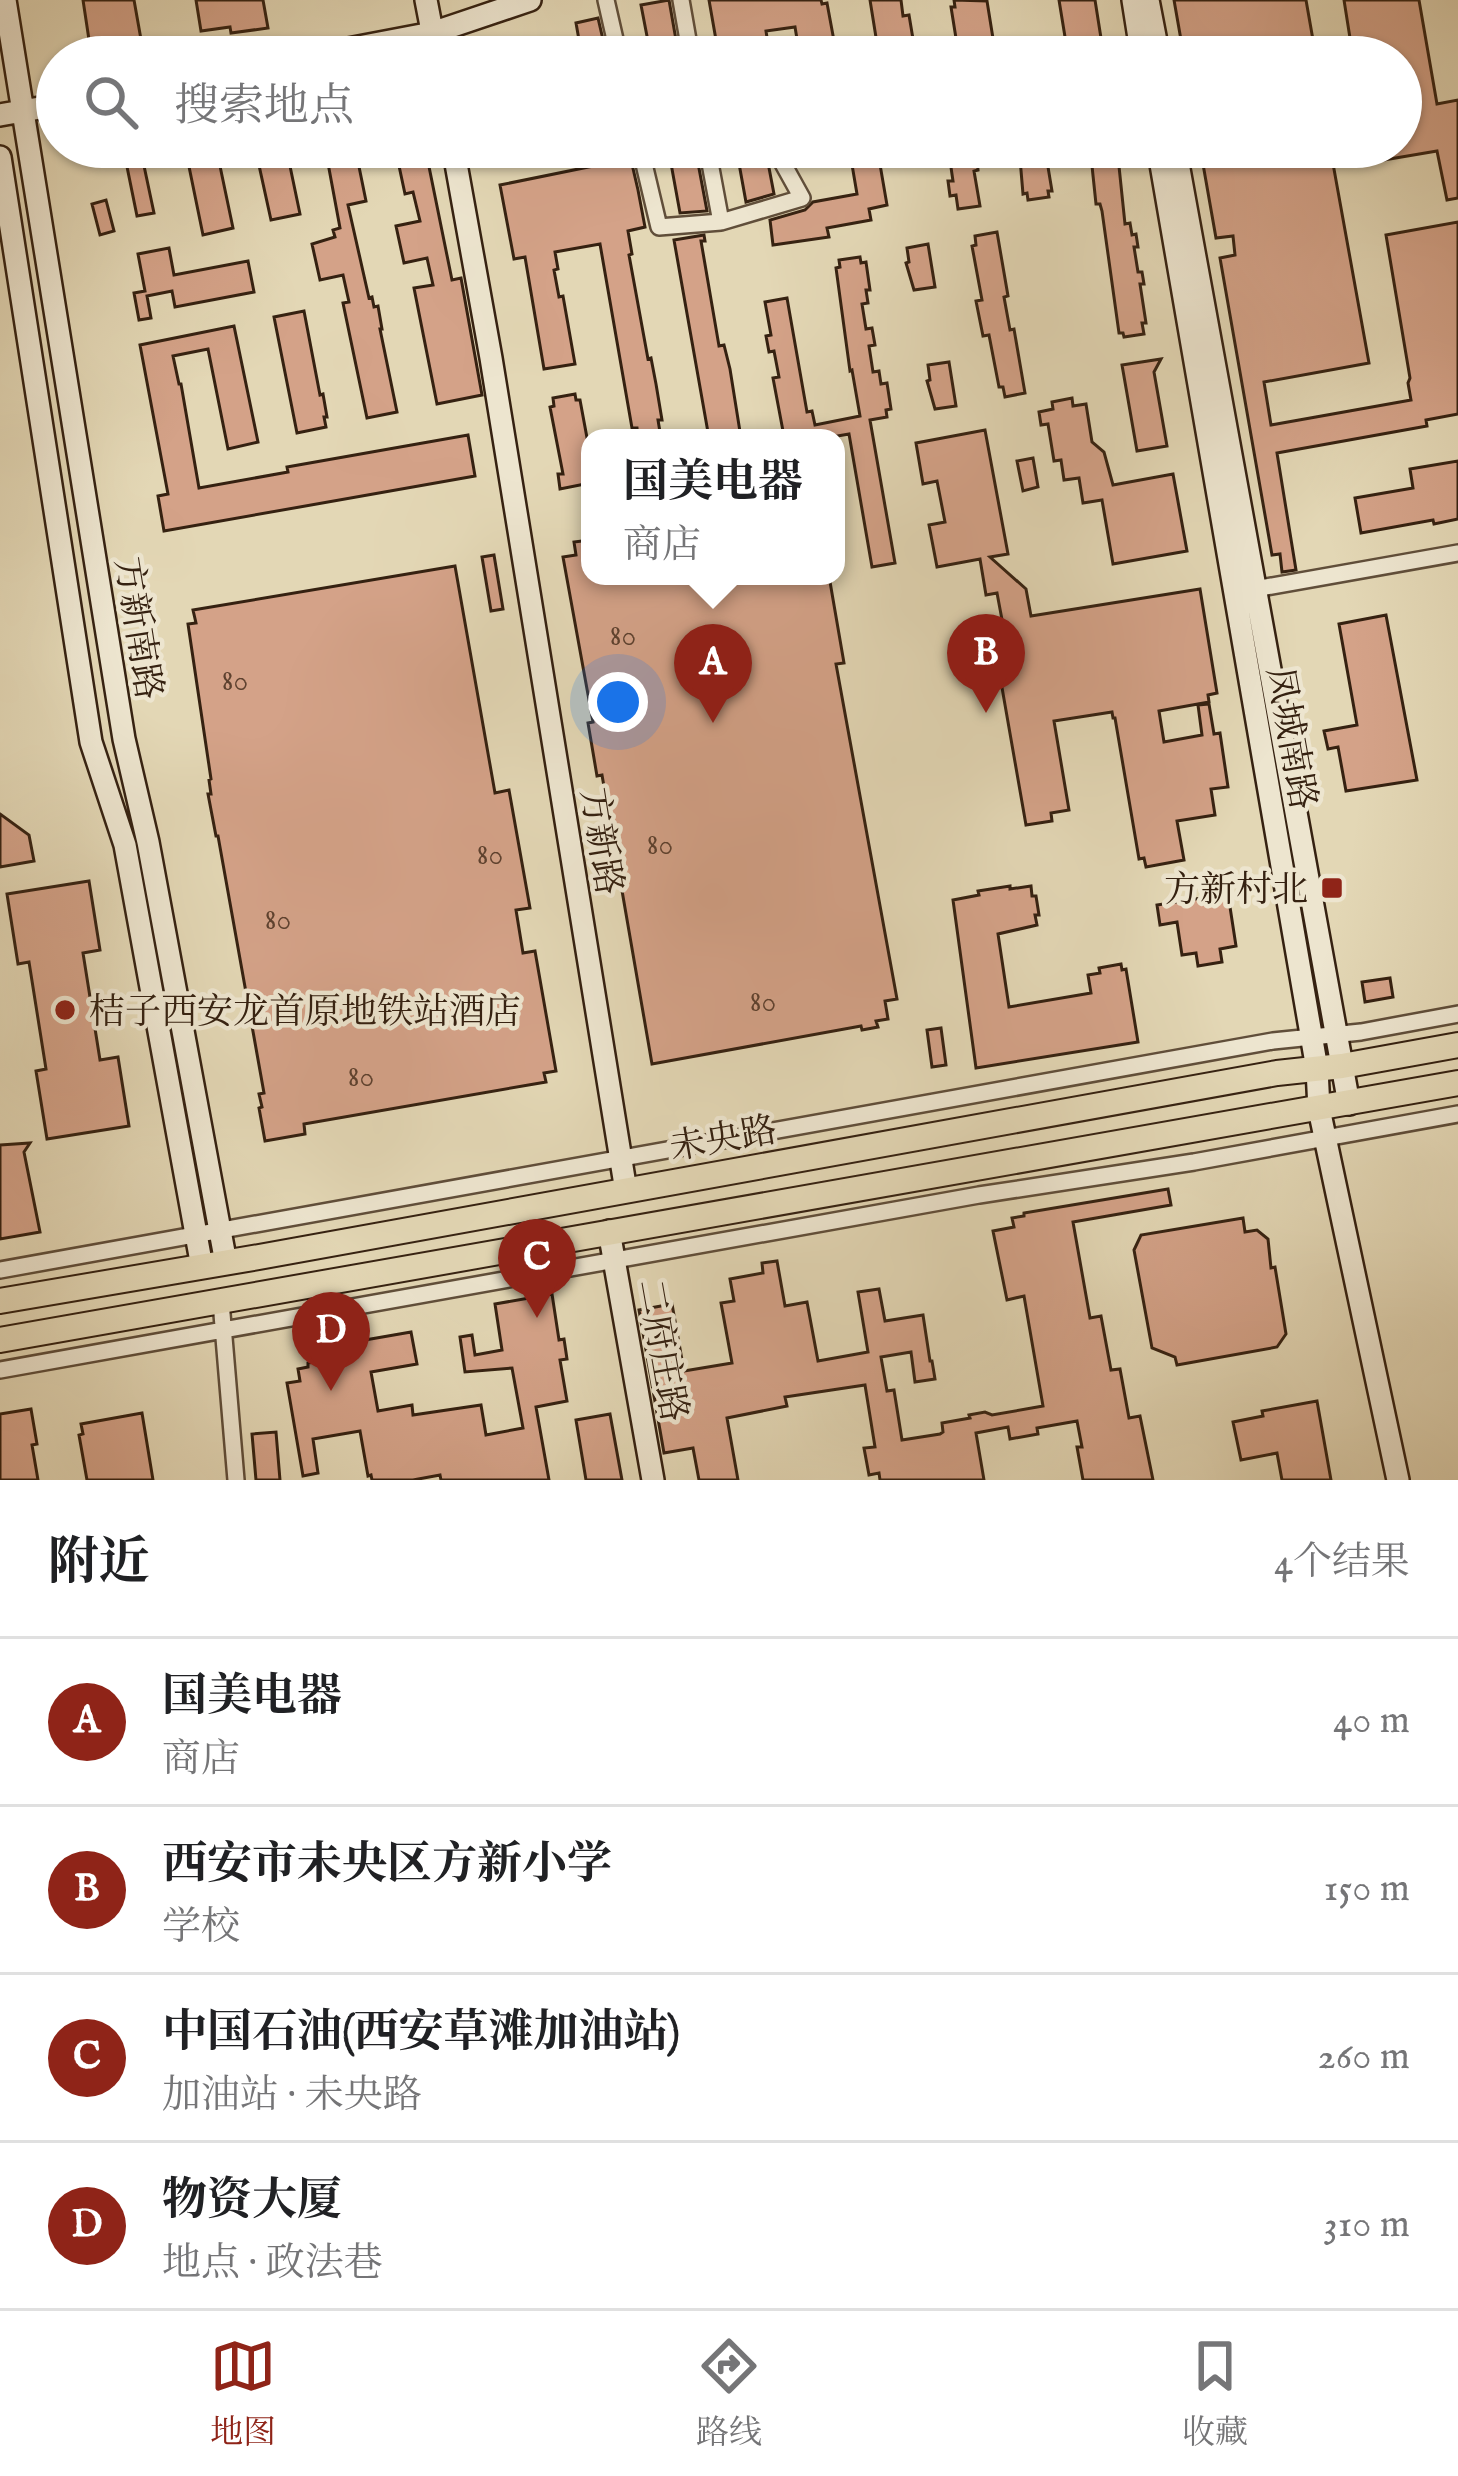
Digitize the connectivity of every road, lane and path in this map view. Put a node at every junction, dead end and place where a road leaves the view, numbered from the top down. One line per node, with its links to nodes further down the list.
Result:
1 (5, 0): 16 (street, 方新南路)
2 (427, 0): 8 (street)
3 (530, 0): 8 (street)
4 (606, 0): 11 (street)
5 (680, 0): 12 (street)
6 (1132, 0): 13 (street)
7 (1148, 0): 14 (street)
8 (432, 33): 9 (street); 10 (street)
9 (416, 36)
10 (433, 36)
11 (614, 36)
12 (687, 36)
13 (1138, 36)
14 (1155, 36)
15 (36, 109): 16 (street)
16 (23, 111): 17 (street); 40 (street, 方新南路)
17 (0, 115)
18 (0, 157): 42 (street, 方新南路)
19 (457, 168): 38 (street, 方新路)
20 (645, 168): 25 (street)
21 (711, 168): 25 (street)
22 (785, 168): 25 (street)
23 (1162, 168): 30 (street, 凤城南路)
24 (1179, 168): 27 (street, 凤城南路)
25 (721, 222)
26 (1458, 553): 27 (street)
27 (1255, 590): 29 (street, 凤城南路)
28 (1458, 1014): 29 (street)
29 (1336, 1034): 30 (street); 32 (street, 凤城南路)
30 (1311, 1037): 32 (street, 凤城南路); 38 (street)
31 (1458, 1045): 32 (main road, 未央路)
32 (1330, 1068): 34 (street, 凤城南路); 35 (street, 凤城南路); 39 (main road, 未央路)
33 (1458, 1083): 34 (main road, 未央路)
34 (1349, 1104): 35 (main road, 未央路)
35 (1318, 1109): 37 (street, 凤城南路); 41 (main road, 未央路)
36 (1458, 1114): 37 (street)
37 (1325, 1139): 43 (street); 53 (street, 凤城南路)
38 (621, 1159): 39 (street, 方新路); 40 (street)
39 (626, 1191): 44 (main road, 未央路)
40 (220, 1232): 42 (street); 44 (street, 方新南路)
41 (609, 1232): 43 (street, 二府庄路); 47 (main road, 未央路)
42 (196, 1236): 44 (street, 方新南路); 45 (street)
43 (614, 1261): 48 (street); 52 (street, 二府庄路)
44 (214, 1265): 46 (main road, 未央路)
45 (0, 1270)
46 (0, 1300)
47 (220, 1302): 48 (street); 49 (main road, 未央路)
48 (223, 1330): 50 (street); 51 (street)
49 (0, 1340)
50 (0, 1370)
51 (236, 1480)
52 (653, 1480)
53 (1398, 1480)

